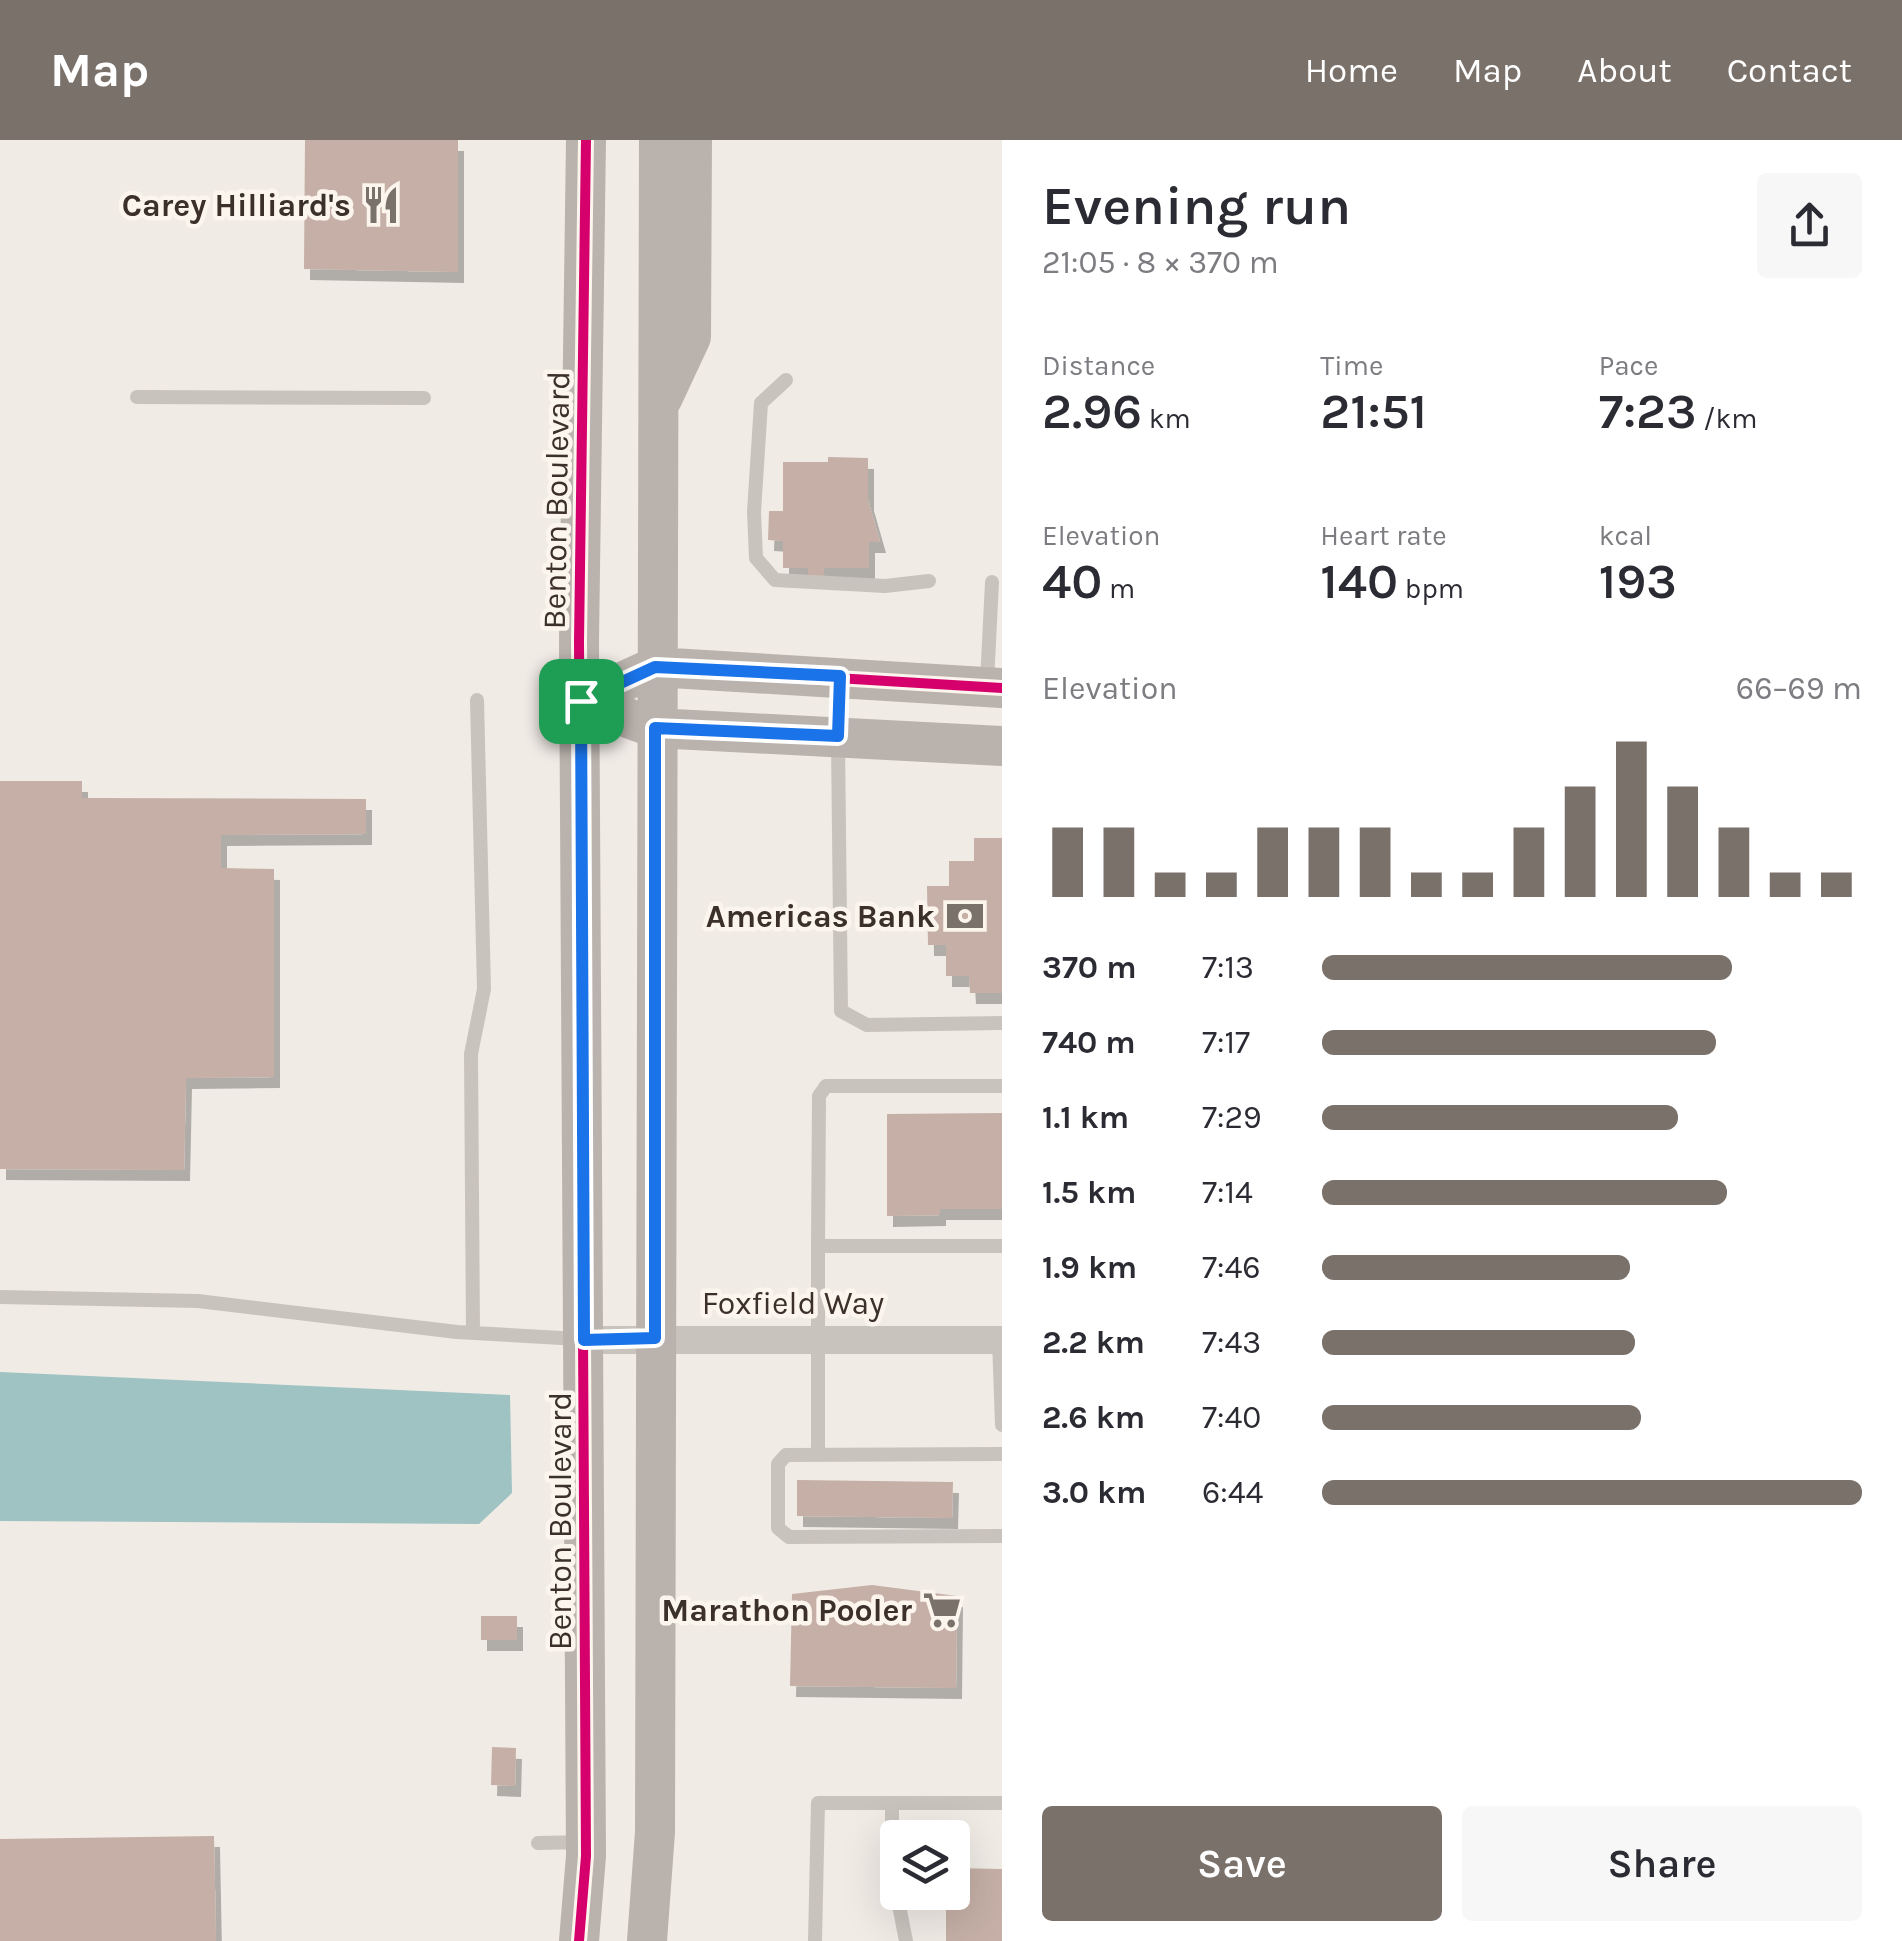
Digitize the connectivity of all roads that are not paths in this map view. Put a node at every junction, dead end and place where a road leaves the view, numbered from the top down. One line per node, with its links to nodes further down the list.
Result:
1 (586, 140): 14 (street, Benton Boulevard)
2 (659, 140): 7 (street)
3 (692, 140): 7 (street)
4 (786, 380): 8 (lane)
5 (136, 397): 6 (lane)
6 (424, 398)
7 (657, 412): 10 (street)
8 (929, 581)
9 (992, 582): 12 (lane)
10 (655, 667): 11 (street); 14 (street); 15 (street)
11 (840, 676): 12 (street); 16 (street)
12 (994, 688): 17 (street)
13 (476, 700): 23 (lane)
14 (581, 701): 15 (street); 26 (street, Benton Boulevard)
15 (655, 728): 16 (street); 24 (street)
16 (838, 736): 17 (street); 18 (lane)
17 (993, 746)
18 (1002, 1024)
19 (1002, 1086): 20 (lane)
20 (818, 1246): 21 (lane); 25 (lane)
21 (1002, 1246)
22 (0, 1298): 23 (lane)
23 (473, 1332): 26 (lane)
24 (655, 1338): 25 (street, Foxfield Way); 26 (street, Foxfield Way); 37 (street)
25 (815, 1338): 27 (street, Foxfield Way); 30 (lane)
26 (584, 1340): 35 (street, Benton Boulevard)
27 (1001, 1340): 28 (lane)
28 (1002, 1425)
29 (1002, 1454): 30 (lane)
30 (818, 1455): 31 (lane)
31 (1002, 1536)
32 (892, 1803): 33 (lane); 38 (lane); 39 (lane)
33 (1002, 1803)
34 (538, 1842): 35 (lane)
35 (585, 1842): 36 (street, Benton Boulevard)
36 (579, 1941)
37 (648, 1941)
38 (815, 1941)
39 (906, 1941)

